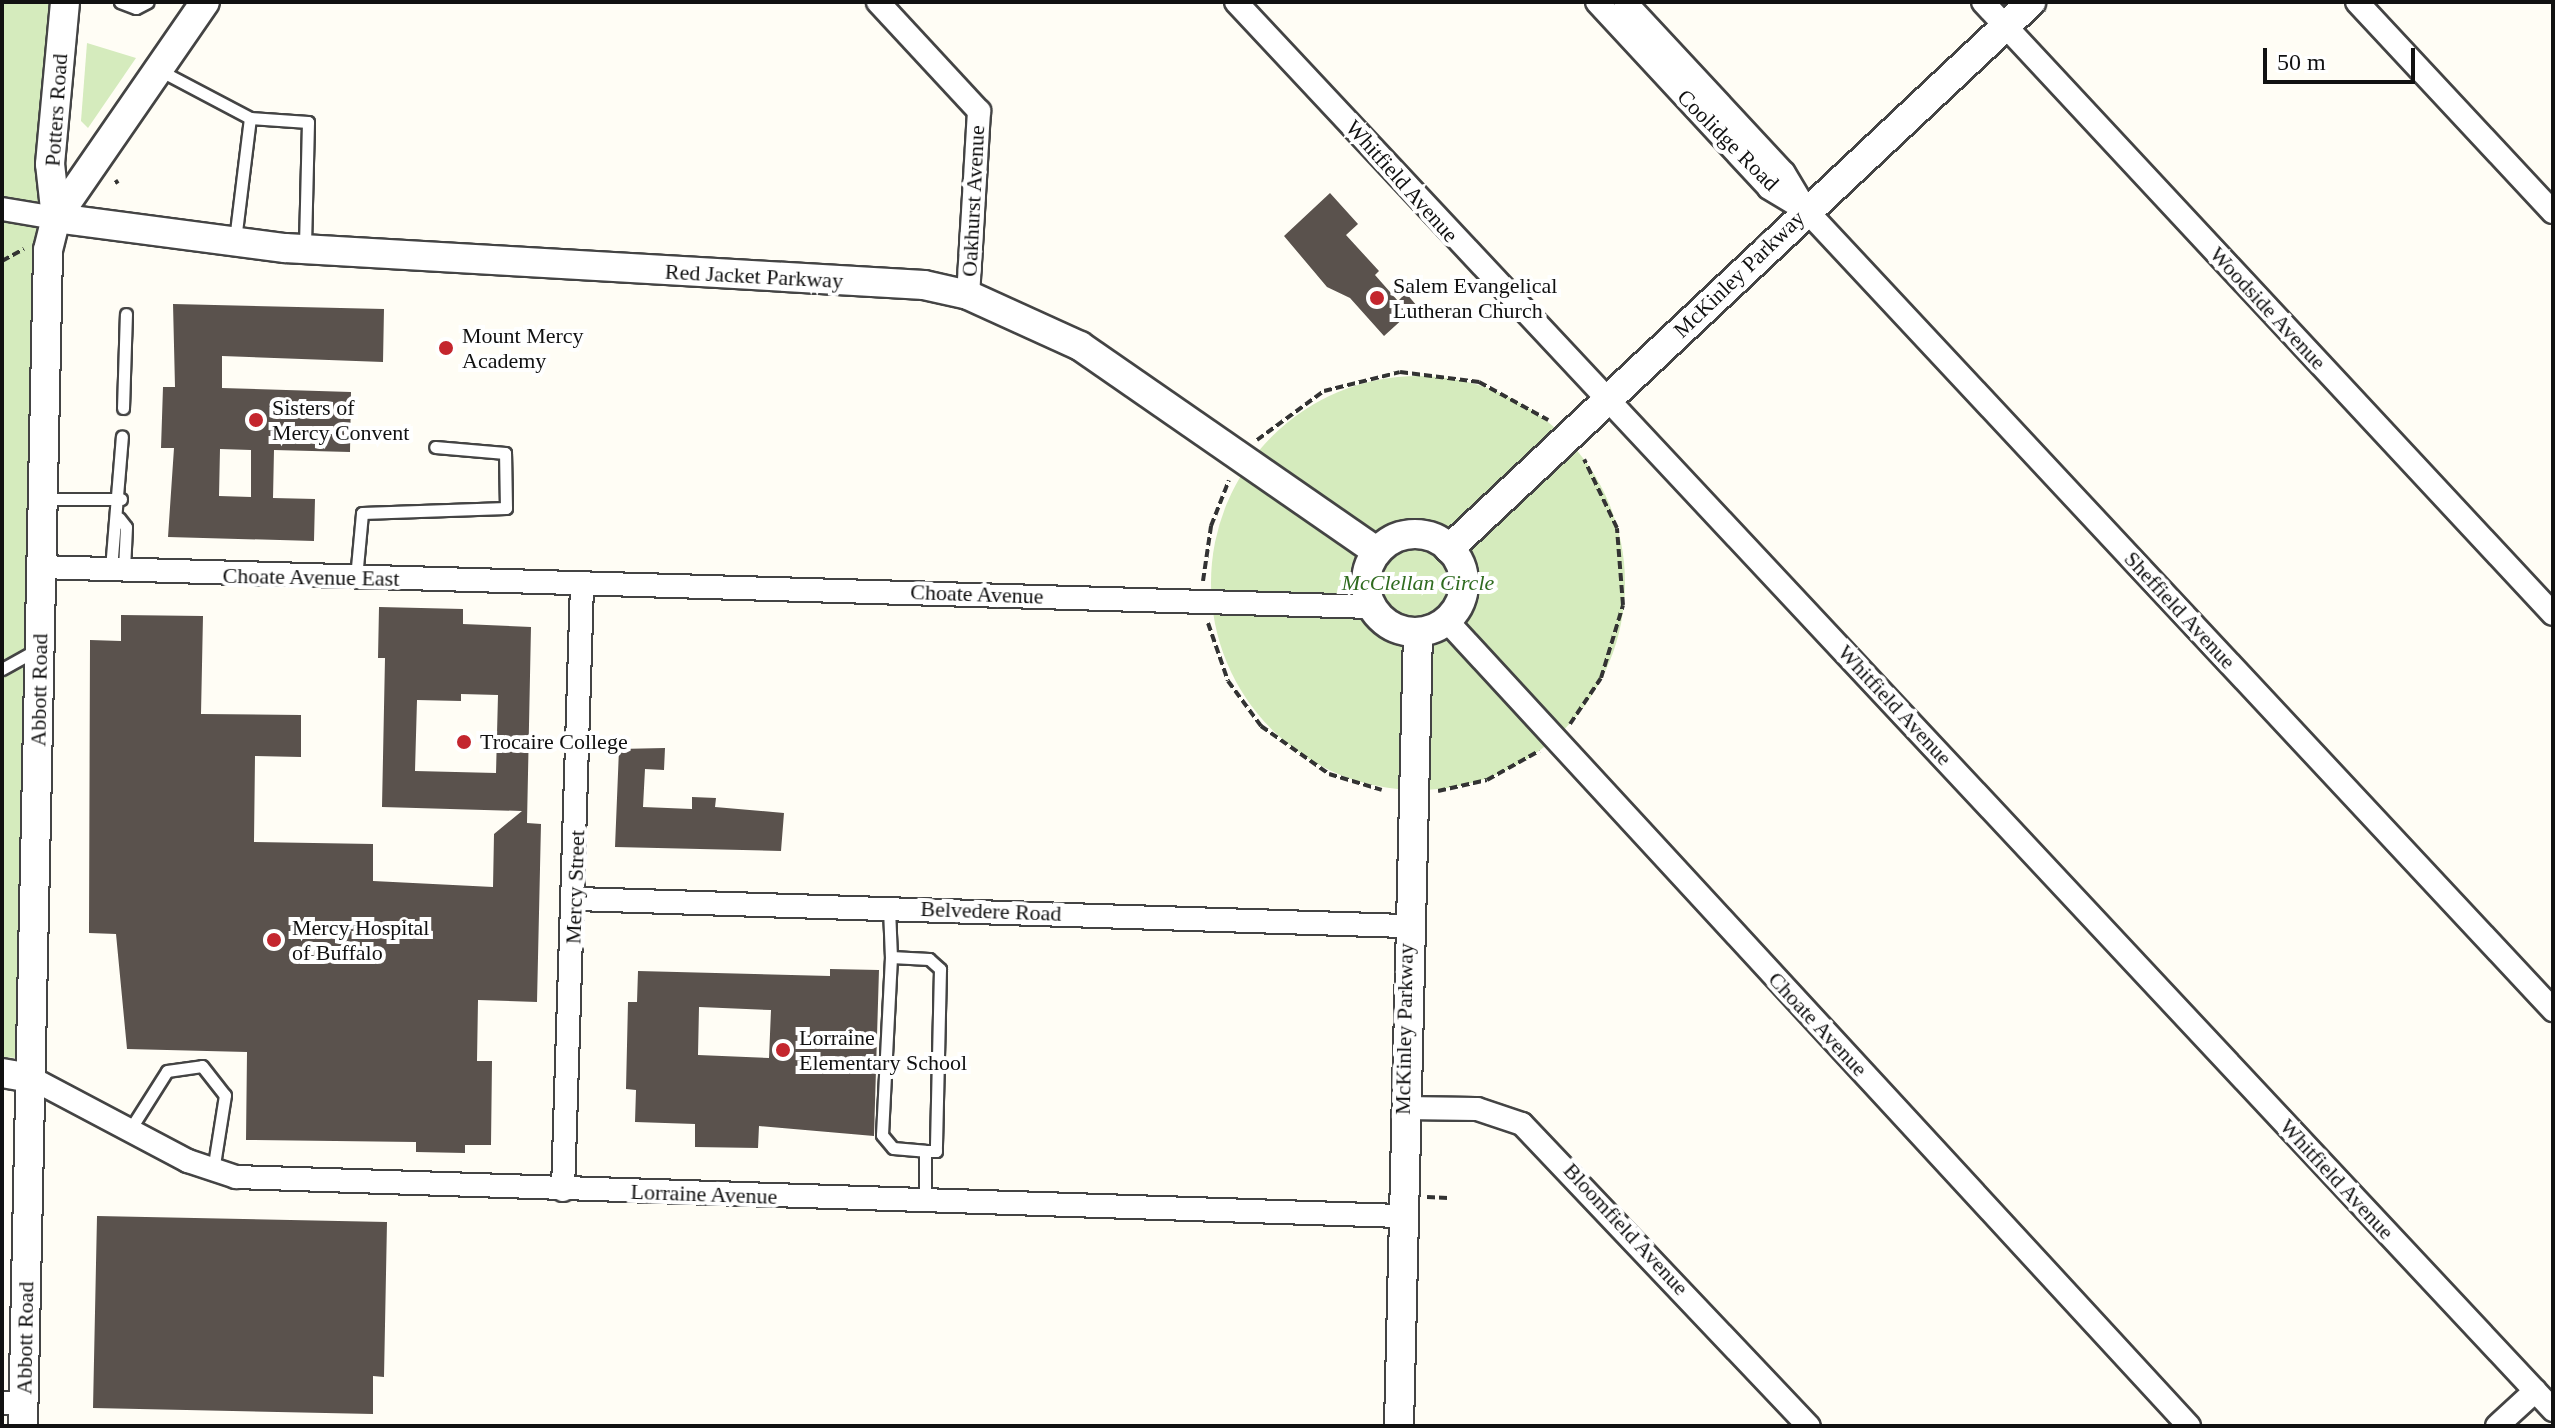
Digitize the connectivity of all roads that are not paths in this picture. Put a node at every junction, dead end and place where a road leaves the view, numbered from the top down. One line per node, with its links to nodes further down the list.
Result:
1 (65, 2): 18 (street, Potters Road)
2 (120, 2): 3 (lane)
3 (148, 2)
4 (205, 2): 13 (street, Abbott Road)
5 (878, 2): 21 (street, Oakhurst Avenue)
6 (1236, 2): 23 (street, Whitfield Avenue)
7 (1597, 2): 16 (street, Coolidge Road)
8 (1625, 2): 16 (street, Coolidge Road)
9 (1983, 2): 12 (street, Woodside Avenue)
10 (2031, 2): 12 (street, McKinley Parkway)
11 (2357, 2): 17 (street)
12 (2005, 26): 16 (street, McKinley Parkway); 36 (street, Woodside Avenue)
13 (161, 71): 14 (lane); 18 (street, Abbott Road)
14 (250, 118): 19 (lane); 20 (lane)
15 (2, 209): 18 (street)
16 (1806, 210): 23 (street, McKinley Parkway); 45 (street, Sheffield Avenue)
17 (2553, 212)
18 (56, 218): 19 (street, Red Jacket Parkway); 27 (street, Abbott Road)
19 (235, 241): 20 (street, Red Jacket Parkway)
20 (305, 249): 21 (street, Red Jacket Parkway)
21 (968, 295): 30 (street, Red Jacket Parkway)
22 (126, 314): 24 (lane)
23 (1608, 400): 29 (street, McKinley Parkway); 55 (street, Whitfield Avenue)
24 (123, 408)
25 (122, 436): 28 (lane)
26 (435, 447): 33 (lane)
27 (43, 499): 28 (lane); 31 (street, Abbott Road)
28 (121, 499): 32 (lane)
29 (1449, 549): 30 (street); 37 (street)
30 (1377, 552): 35 (street)
31 (40, 567): 32 (street, Choate Avenue East); 39 (street, Abbott Road)
32 (118, 569): 33 (street, Choate Avenue East)
33 (356, 578): 34 (street, Choate Avenue East)
34 (582, 584): 35 (street, Choate Avenue); 41 (street, Mercy Street)
35 (1372, 607): 38 (street)
36 (2553, 614)
37 (1447, 621): 38 (street); 60 (street, Choate Avenue)
38 (1418, 632): 43 (street, McKinley Parkway)
39 (40, 648): 40 (lane); 47 (street, Abbott Road)
40 (2, 669)
41 (577, 899): 42 (street, Belvedere Road); 52 (street, Mercy Street)
42 (889, 908): 43 (street, Belvedere Road); 44 (lane)
43 (1406, 926): 48 (street, McKinley Parkway)
44 (891, 957): 50 (lane); 50 (lane)
45 (2553, 1010)
46 (2, 1073): 47 (street)
47 (31, 1078): 49 (street, Lorraine Avenue); 57 (street, Abbott Road)
48 (1404, 1108): 54 (street, McKinley Parkway); 59 (street, Bloomfield Avenue)
49 (131, 1128): 51 (street, Lorraine Avenue); 51 (lane)
50 (925, 1151): 53 (lane)
51 (213, 1171): 52 (street, Lorraine Avenue)
52 (563, 1190): 53 (street, Lorraine Avenue)
53 (925, 1200): 54 (street, Lorraine Avenue)
54 (1402, 1216): 58 (street, McKinley Parkway)
55 (2535, 1391): 56 (street, Whitfield Avenue); 61 (street)
56 (2553, 1410)
57 (16, 1411)
58 (1399, 1426)
59 (1809, 1426)
60 (2189, 1426)
61 (2497, 1426)

